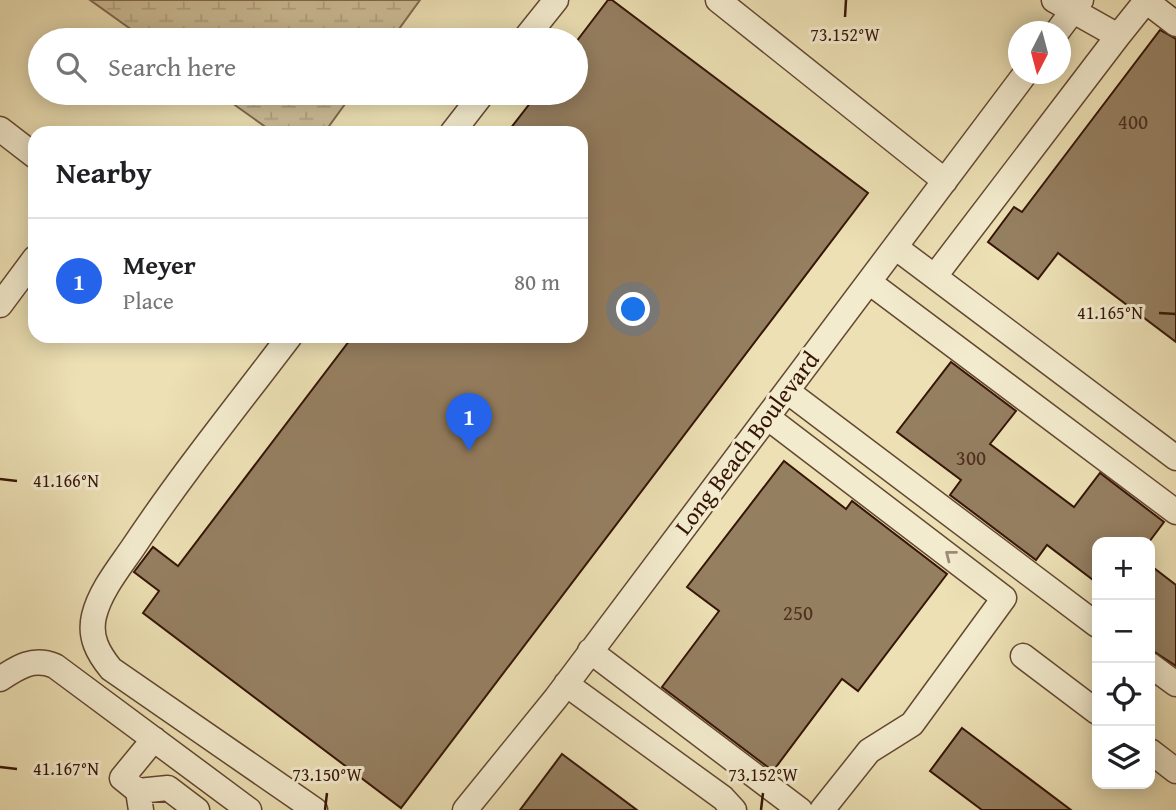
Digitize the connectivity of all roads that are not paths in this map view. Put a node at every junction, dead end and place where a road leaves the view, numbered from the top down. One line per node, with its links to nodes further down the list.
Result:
1 (556, 0): 6 (street)
2 (718, 0): 13 (street)
3 (1069, 3): 4 (street); 7 (street)
4 (1062, 21)
5 (1176, 24): 7 (street)
6 (534, 28)
7 (1118, 36): 16 (street)
8 (1018, 84): 13 (street, Long Beach Boulevard)
9 (474, 105): 10 (street)
10 (457, 126)
11 (0, 129): 12 (street)
12 (28, 151)
13 (945, 181): 14 (street, Long Beach Boulevard)
14 (895, 247): 16 (street); 17 (street, Long Beach Boulevard)
15 (28, 267): 18 (street)
16 (935, 276): 22 (street)
17 (869, 282): 20 (street, Long Beach Boulevard); 23 (street)
18 (0, 305)
19 (285, 343): 38 (street)
20 (787, 391): 21 (street, Long Beach Boulevard); 24 (street)
21 (767, 417): 25 (street, Long Beach Boulevard); 42 (street, one-way to 21)
22 (1176, 458)
23 (1176, 512)
24 (1092, 621)
25 (590, 651): 29 (street, Long Beach Boulevard); 41 (street)
26 (1023, 656): 31 (street)
27 (1155, 668): 30 (street)
28 (0, 679): 32 (street)
29 (566, 684): 39 (street, Long Beach Boulevard); 40 (street)
30 (1176, 684)
31 (1092, 708)
32 (154, 740): 35 (street); 37 (street)
33 (1155, 755): 34 (street)
34 (1176, 771)
35 (134, 793): 36 (street)
36 (197, 810)
37 (249, 810)
38 (315, 810)
39 (465, 810)
40 (734, 810)
41 (800, 810)
42 (822, 810)

